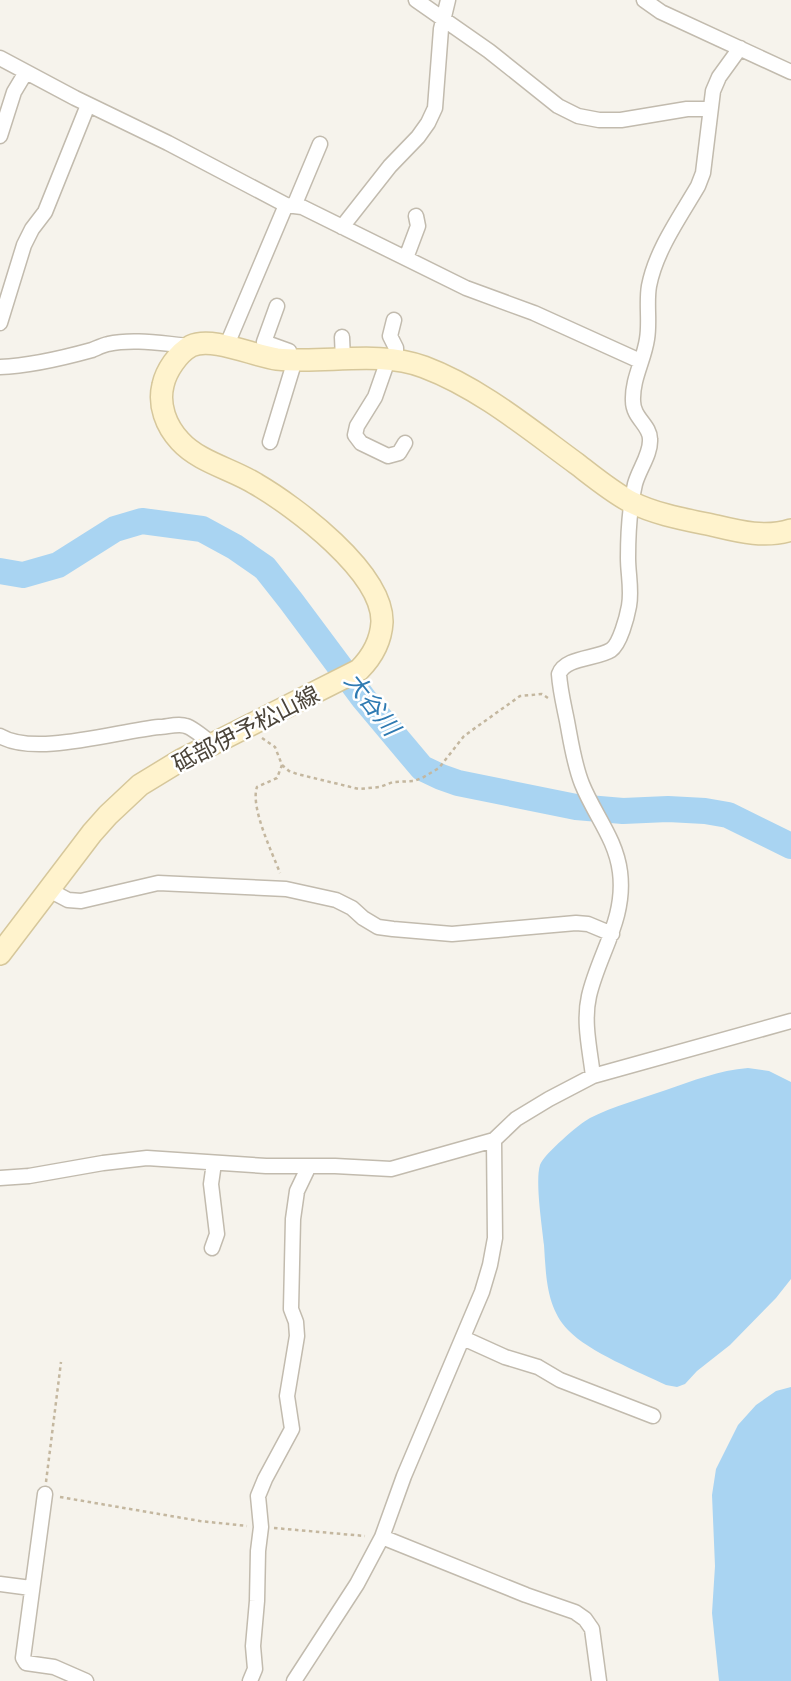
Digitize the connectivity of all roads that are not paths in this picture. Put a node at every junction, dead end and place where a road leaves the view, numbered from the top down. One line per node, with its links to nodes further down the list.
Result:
1 (416, 0): 4 (street)
2 (447, 0): 4 (street)
3 (644, 0): 5 (street)
4 (443, 19): 10 (street); 15 (street)
5 (740, 48): 8 (street); 10 (street)
6 (0, 58): 7 (street)
7 (26, 72): 9 (street); 11 (street)
8 (791, 72)
9 (88, 105): 13 (street); 19 (street)
10 (710, 109): 25 (street)
11 (0, 136)
12 (320, 144): 13 (street)
13 (290, 205): 15 (street); 22 (street)
14 (416, 216): 16 (street)
15 (342, 227): 16 (street)
16 (406, 258): 25 (street)
17 (277, 306): 23 (street)
18 (394, 320): 26 (street)
19 (0, 323)
20 (342, 337): 24 (street)
21 (191, 346): 22 (main road); 27 (street); 33 (main road, 砥部伊予松山線)
22 (226, 347): 23 (main road)
23 (292, 360): 24 (main road); 28 (street)
24 (342, 360): 26 (main road)
25 (640, 360): 30 (street)
26 (392, 361): 29 (street); 30 (main road)
27 (0, 367)
28 (270, 442)
29 (405, 443)
30 (632, 503): 31 (main road); 35 (street)
31 (791, 530)
32 (0, 736): 33 (street)
33 (212, 744): 34 (main road, 砥部伊予松山線)
34 (49, 890): 35 (street); 36 (main road, 砥部伊予松山線)
35 (612, 934): 38 (street)
36 (0, 954)
37 (791, 1021): 38 (street)
38 (593, 1076): 39 (street)
39 (494, 1140): 41 (street); 44 (street)
40 (214, 1163): 41 (street); 42 (street); 43 (street)
41 (309, 1166): 51 (street)
42 (0, 1178)
43 (212, 1248)
44 (463, 1338): 45 (street); 47 (street)
45 (653, 1416)
46 (45, 1494): 49 (street)
47 (382, 1537): 52 (street); 53 (street)
48 (0, 1584): 49 (street)
49 (32, 1588): 50 (street)
50 (86, 1681)
51 (250, 1681)
52 (295, 1681)
53 (599, 1681)

